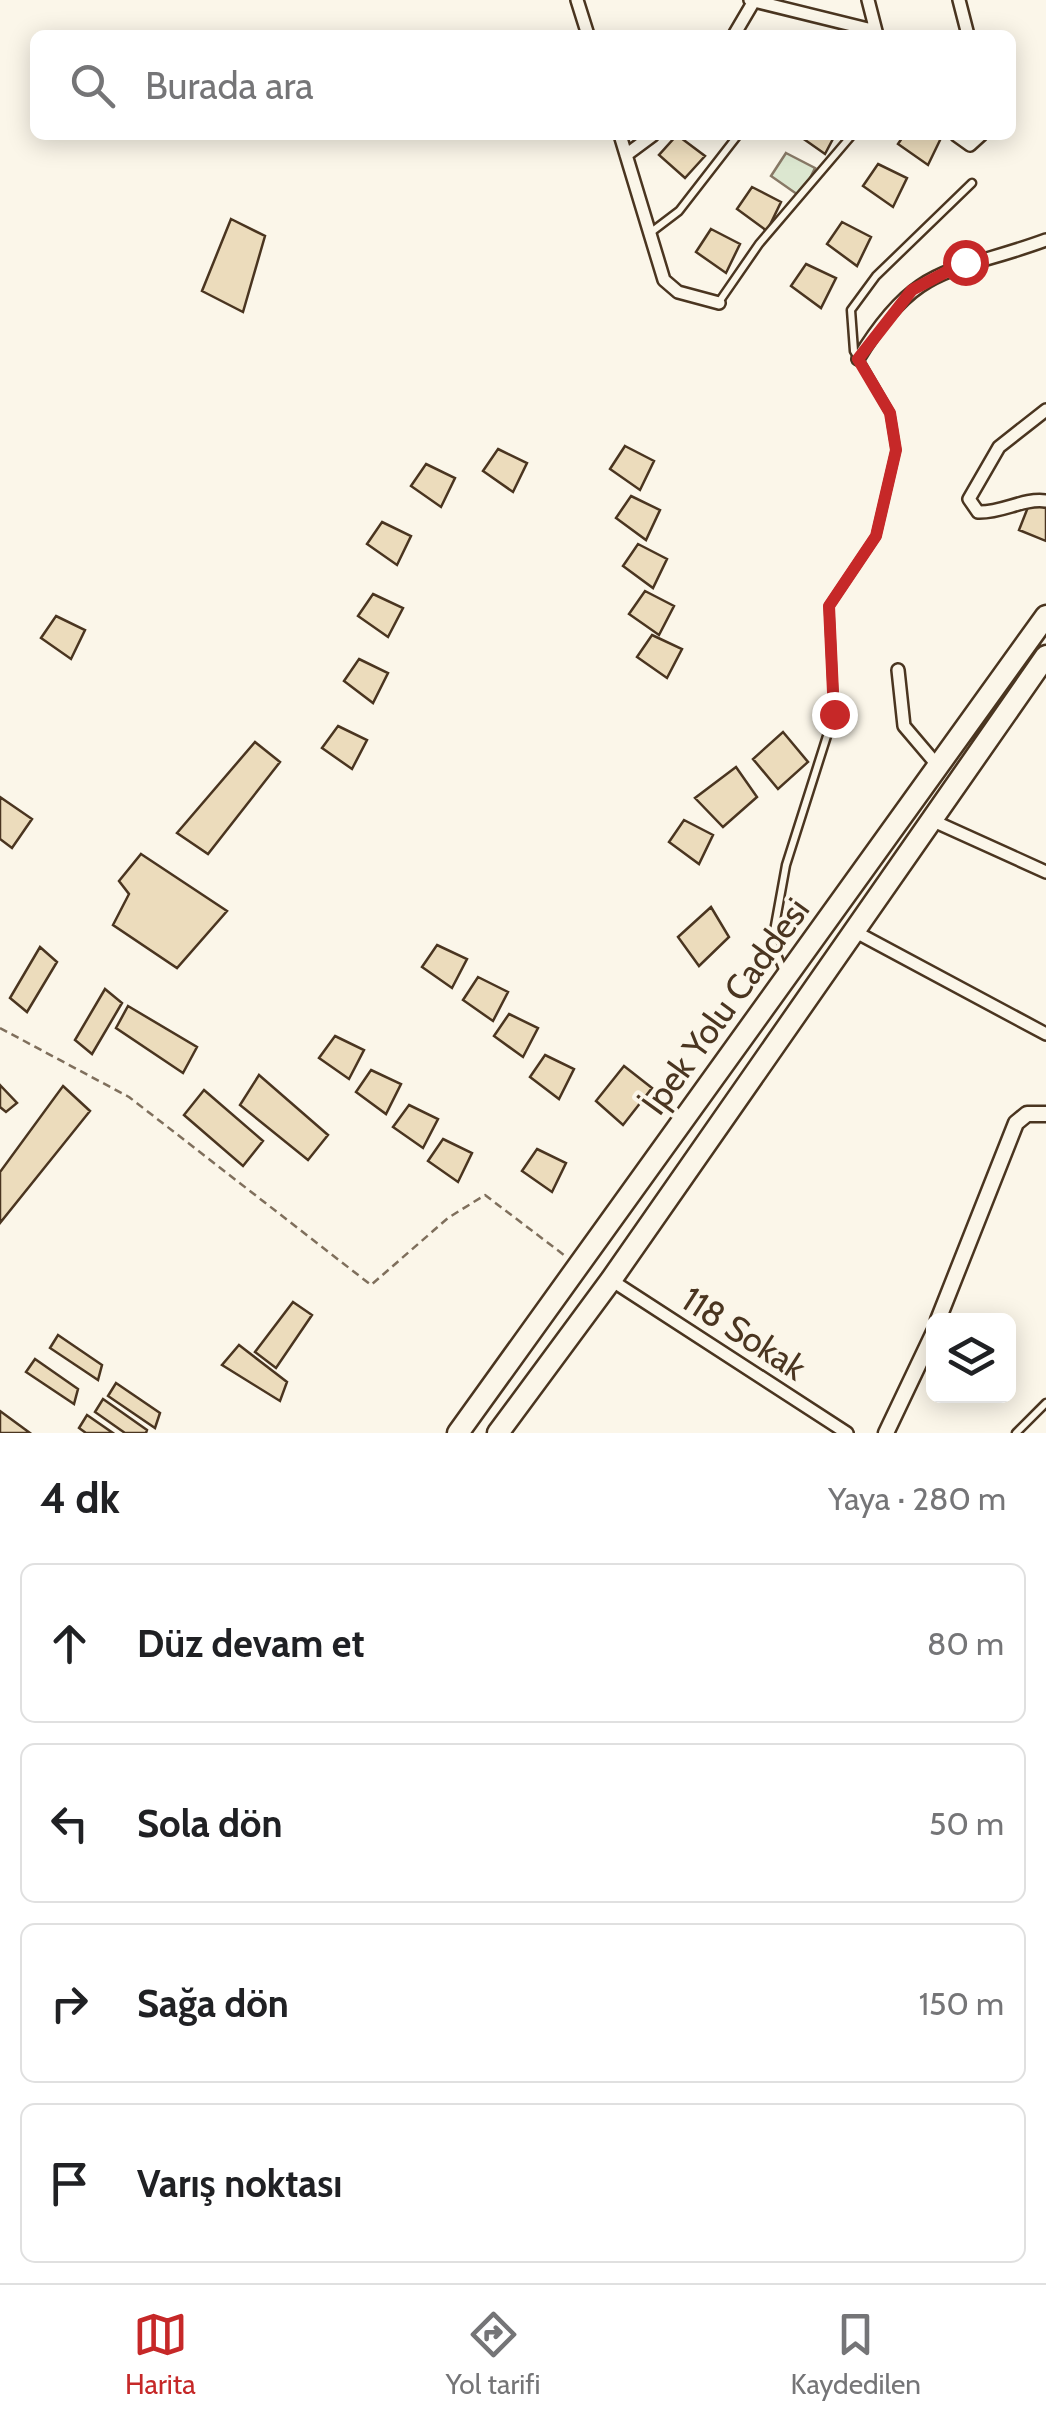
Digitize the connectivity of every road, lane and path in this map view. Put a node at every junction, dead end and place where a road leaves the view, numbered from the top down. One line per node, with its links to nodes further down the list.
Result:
1 (577, 0): 5 (street)
2 (868, 0): 8 (street)
3 (958, 0): 9 (street)
4 (752, 1): 6 (street); 7 (street)
5 (586, 30)
6 (737, 30)
7 (864, 30)
8 (875, 30)
9 (967, 30)
10 (622, 140): 14 (street)
11 (646, 140): 14 (street)
12 (734, 140): 16 (lane)
13 (848, 140): 18 (lane)
14 (626, 155): 16 (street)
15 (972, 183): 19 (lane)
16 (649, 233): 18 (street)
17 (1046, 240): 19 (street)
18 (718, 303)
19 (858, 359): 29 (lane)
20 (1046, 410): 21 (street)
21 (1046, 500)
22 (1046, 616): 25 (highway, İpek Yolu Caddesi)
23 (1046, 656): 26 (highway, İpek Yolu Caddesi)
24 (898, 670): 25 (street)
25 (938, 766): 29 (highway, İpek Yolu Caddesi)
26 (929, 818): 27 (street); 28 (highway, İpek Yolu Caddesi)
27 (1046, 872)
28 (852, 930): 31 (street); 34 (highway, İpek Yolu Caddesi)
29 (788, 975): 33 (highway, İpek Yolu Caddesi)
30 (0, 1028): 33 (path)
31 (1046, 1034)
32 (1046, 1114): 35 (street)
33 (578, 1266): 38 (highway, İpek Yolu Caddesi)
34 (611, 1280): 39 (highway, İpek Yolu Caddesi); 40 (street, 118 Sokak)
35 (941, 1313)
36 (926, 1349): 41 (street)
37 (1046, 1402): 42 (lane)
38 (458, 1433)
39 (498, 1433)
40 (847, 1433)
41 (886, 1433)
42 (1016, 1433)

